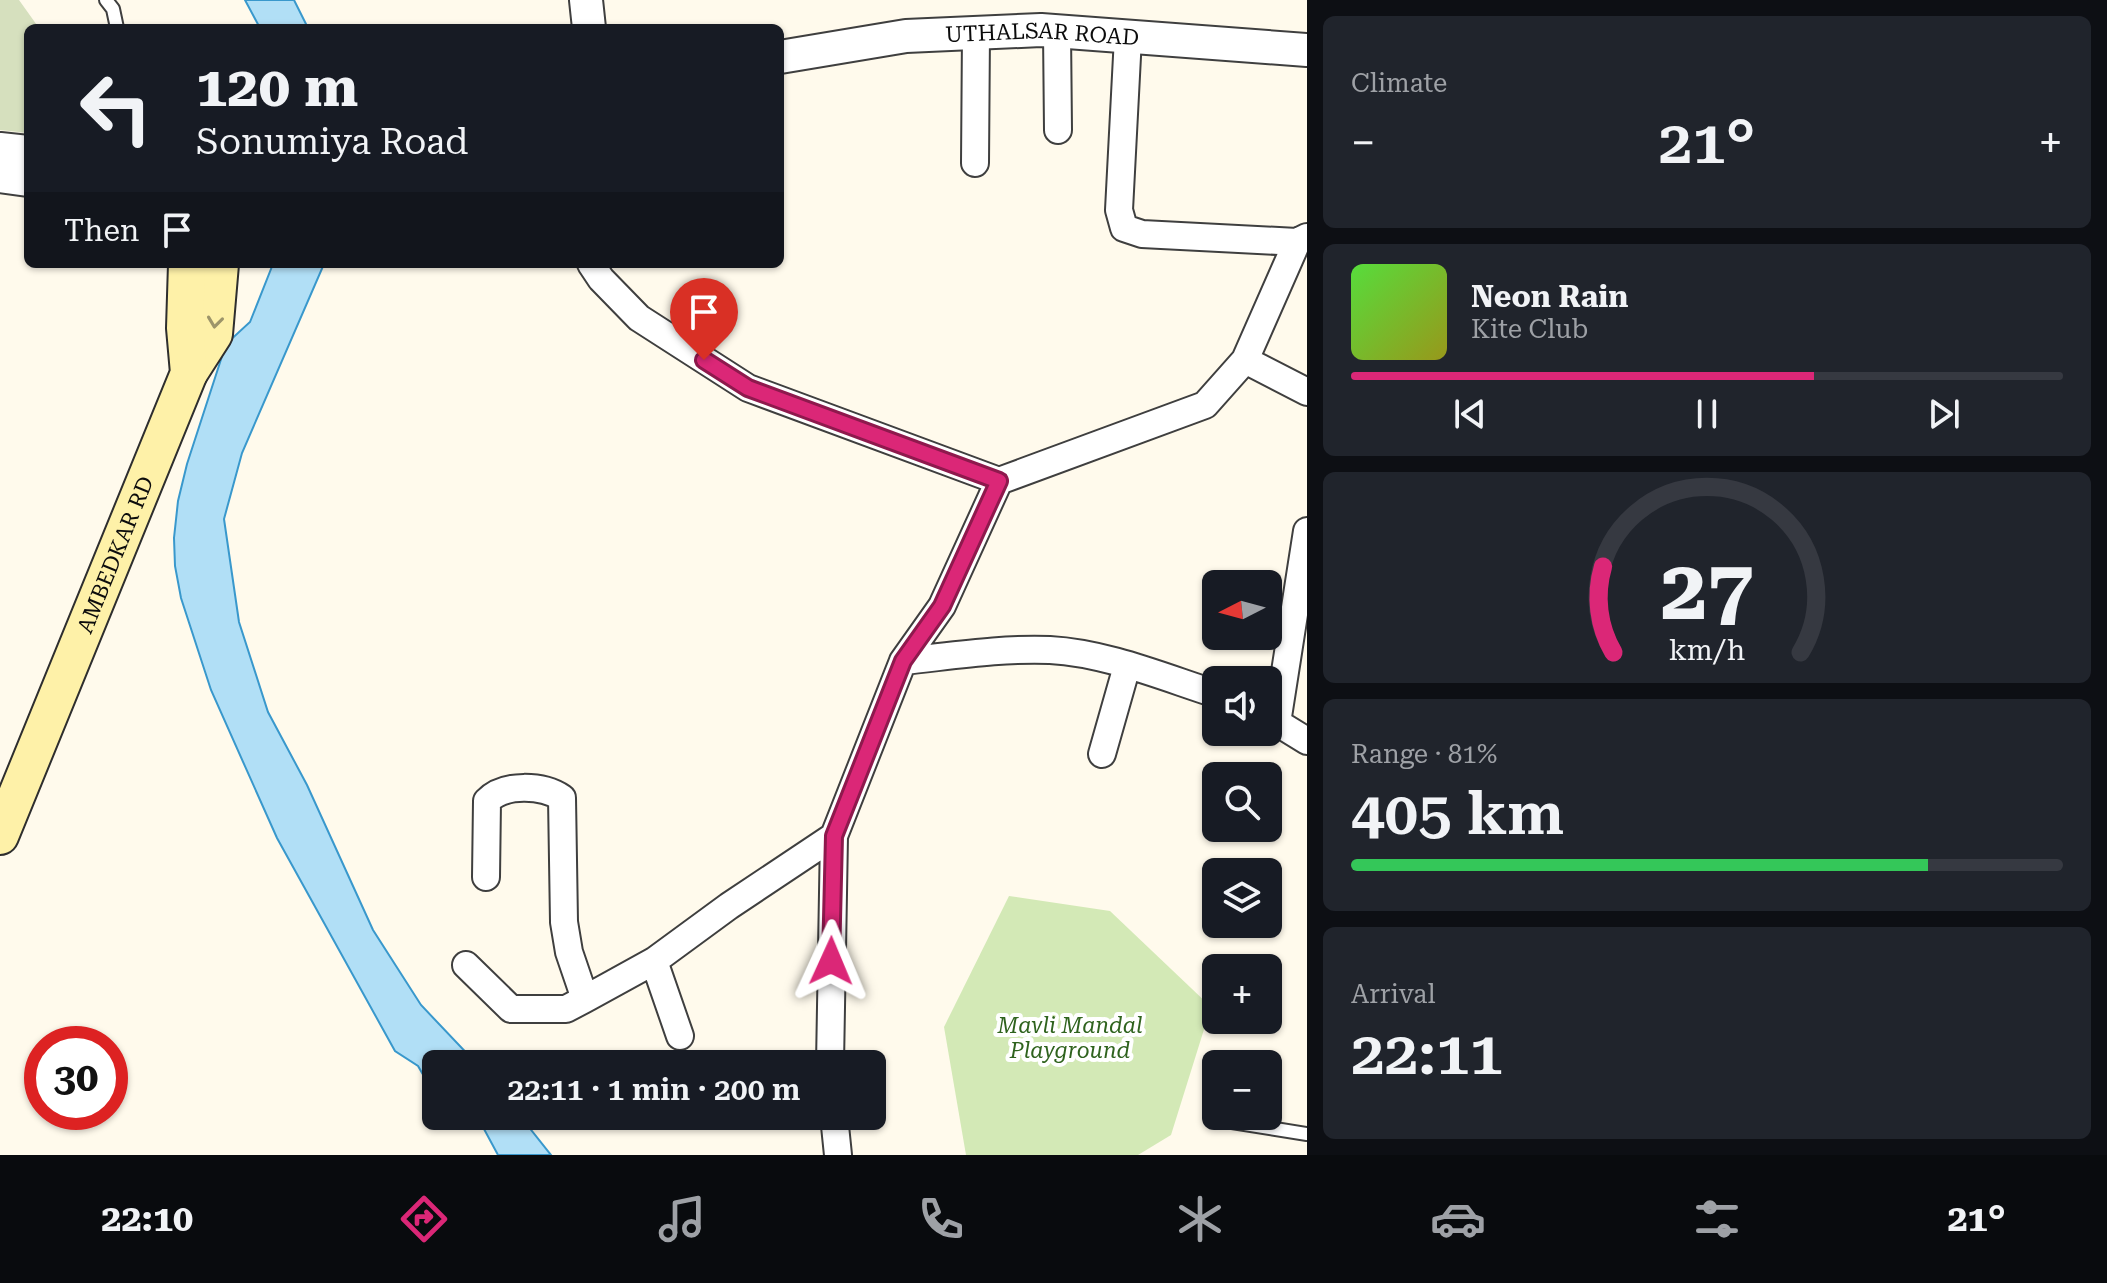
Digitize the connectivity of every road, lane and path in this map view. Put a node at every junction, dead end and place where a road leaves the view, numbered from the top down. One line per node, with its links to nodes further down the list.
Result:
1 (106, 0): 3 (lane)
2 (586, 0): 4 (street)
3 (116, 24)
4 (589, 24)
5 (1057, 32): 6 (street, UTHALSAR ROAD); 7 (street, UTHALSAR ROAD); 10 (street)
6 (976, 33): 9 (street, UTHALSAR ROAD); 13 (street)
7 (1128, 37): 8 (street, UTHALSAR ROAD); 16 (street)
8 (1307, 50)
9 (784, 56)
10 (1058, 130)
11 (0, 149): 12 (street)
12 (24, 152)
13 (975, 163)
14 (0, 176): 15 (street)
15 (24, 179)
16 (1302, 240): 20 (street)
17 (187, 268): 21 (main road, AMBEDKAR RD)
18 (220, 268): 21 (main road, one-way to 21)
19 (594, 268): 23 (street)
20 (1245, 360): 22 (street); 23 (street)
21 (189, 373): 32 (main road, AMBEDKAR RD)
22 (1307, 392)
23 (999, 481): 25 (street)
24 (1307, 531): 27 (street)
25 (903, 661): 26 (street); 33 (street)
26 (1127, 666): 28 (street); 31 (street)
27 (1282, 670)
28 (1202, 690)
29 (1282, 726): 30 (street)
30 (1307, 741)
31 (1102, 754)
32 (0, 836)
33 (834, 836): 35 (street); 39 (street)
34 (486, 877): 37 (street)
35 (654, 961): 37 (street); 38 (street)
36 (466, 965): 37 (street)
37 (585, 999)
38 (680, 1036)
39 (830, 1050)
40 (835, 1130): 43 (street)
41 (1282, 1130): 42 (lane)
42 (1307, 1134)
43 (838, 1155)

